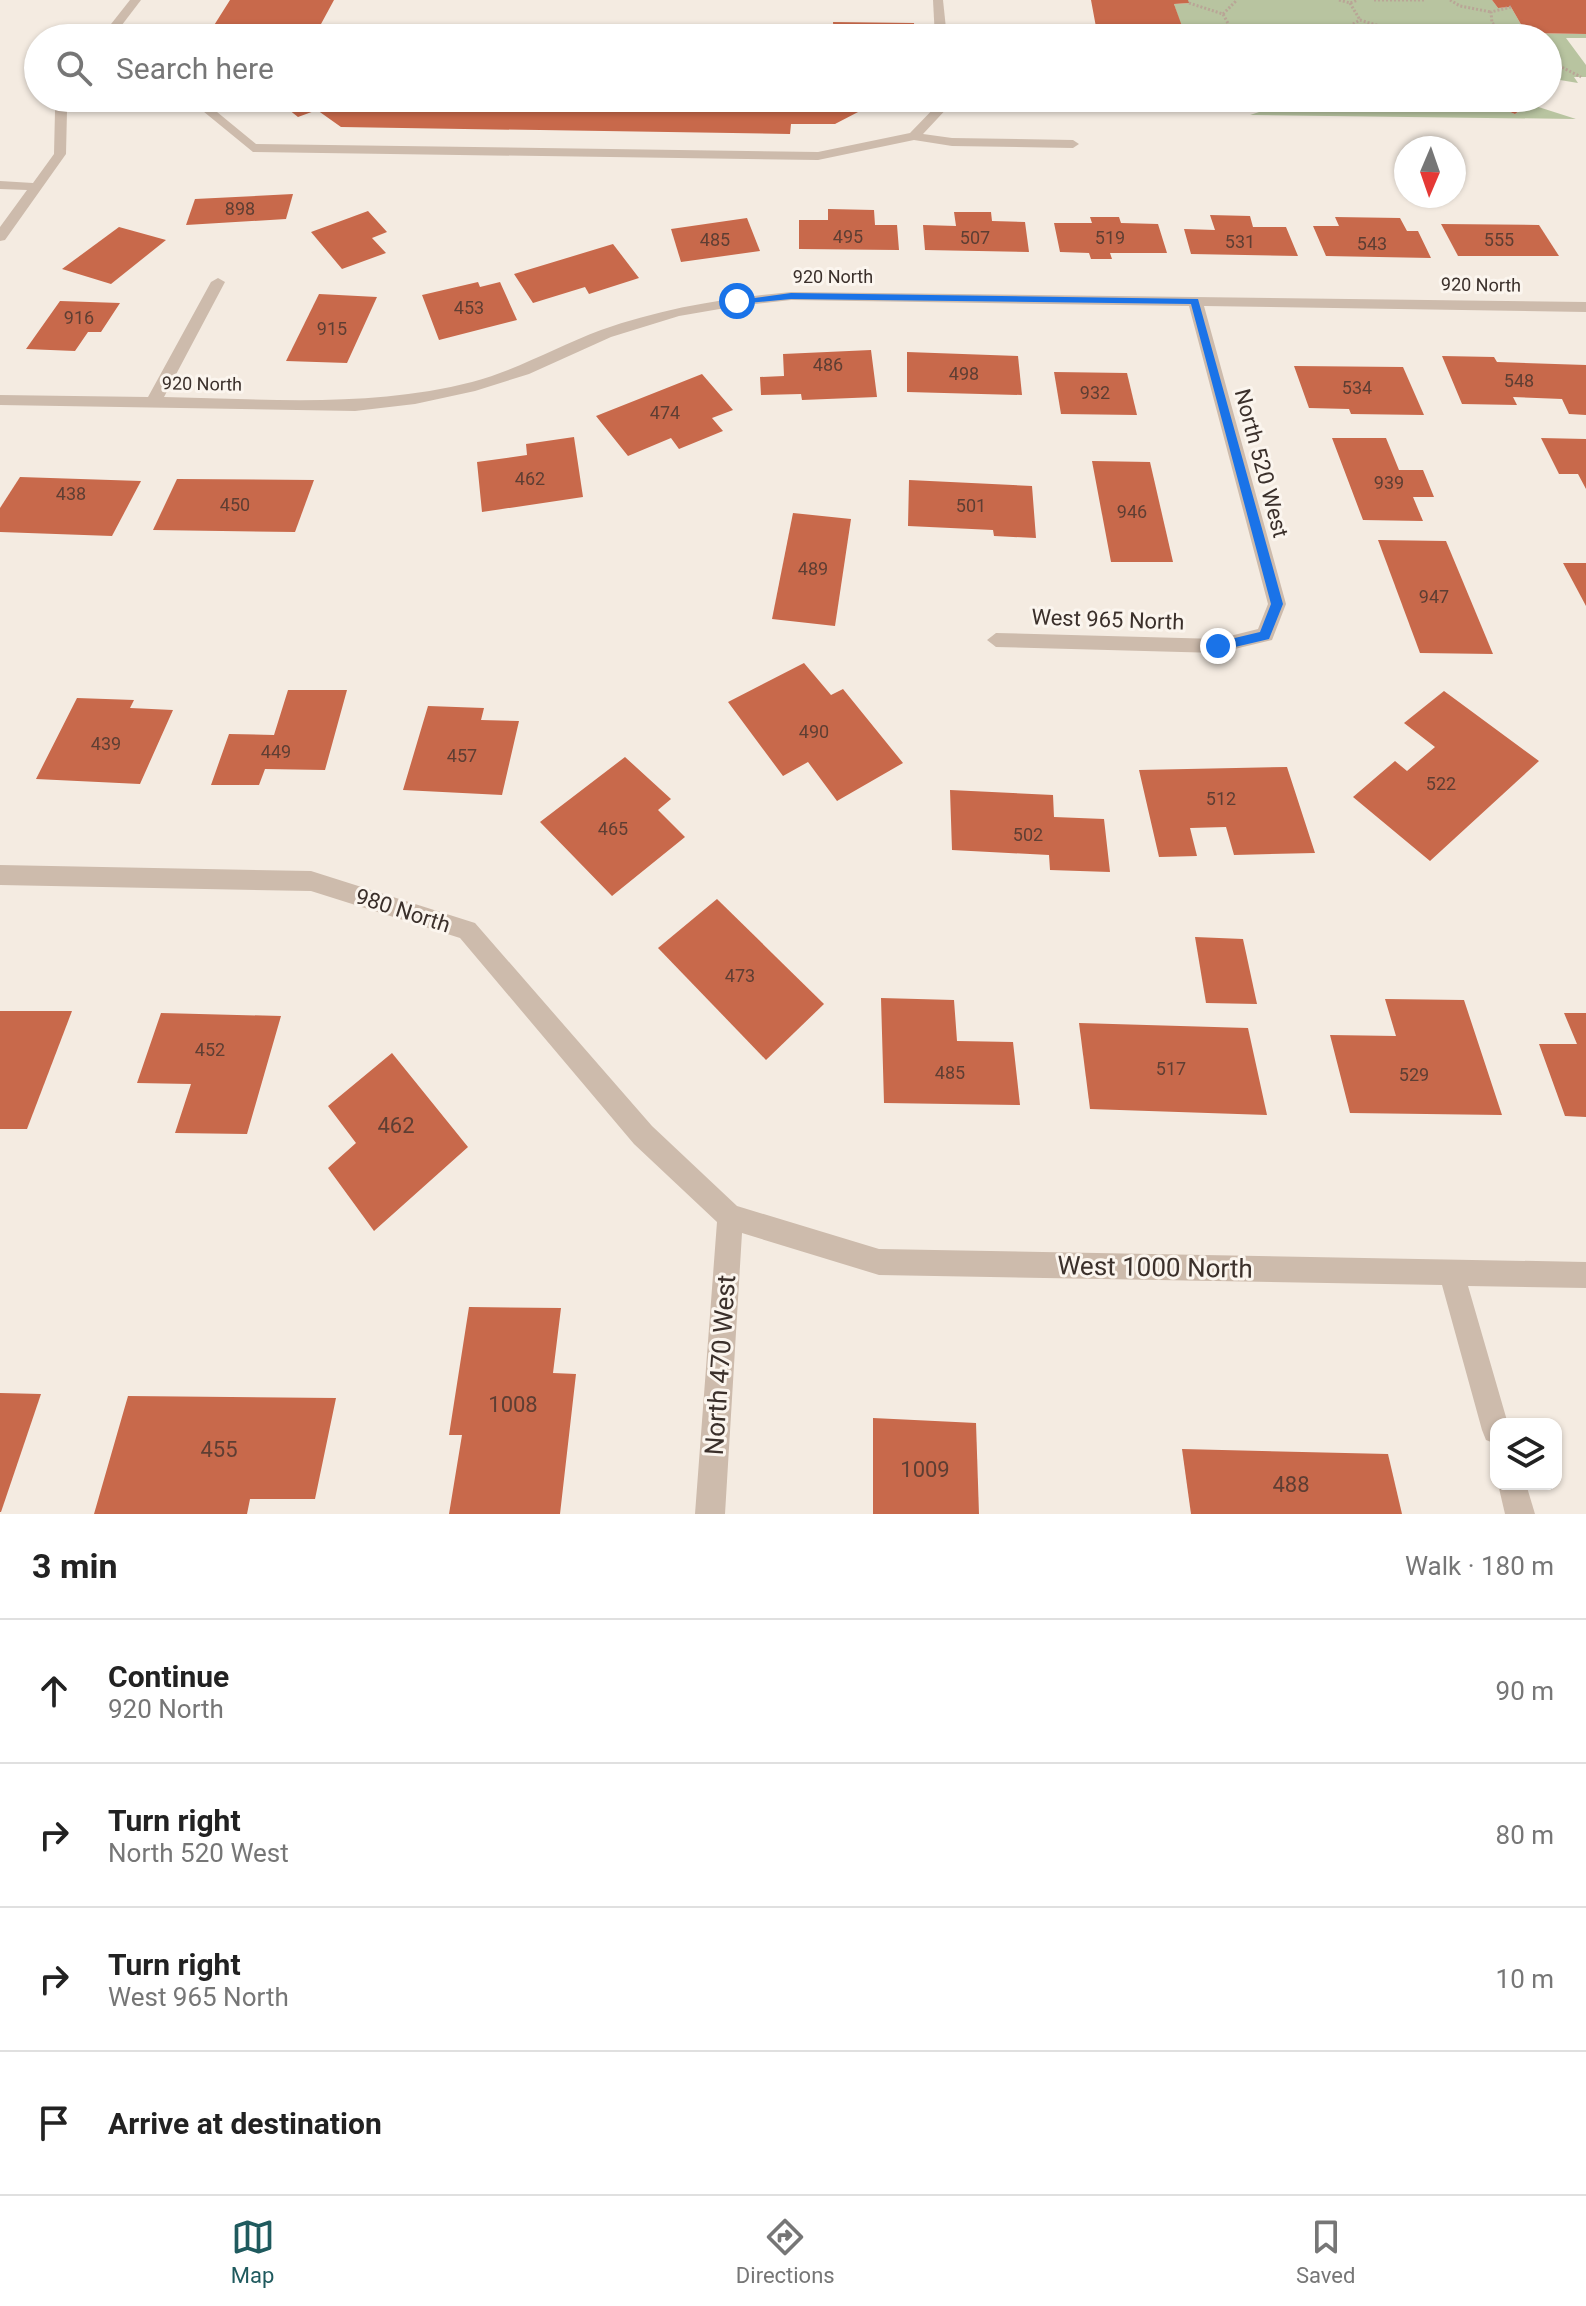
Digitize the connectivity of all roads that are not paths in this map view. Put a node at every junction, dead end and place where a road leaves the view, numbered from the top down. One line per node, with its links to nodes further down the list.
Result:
1 (136, 0): 3 (street)
2 (938, 0): 4 (street)
3 (119, 24)
4 (940, 24)
5 (61, 112): 11 (street)
6 (210, 112): 8 (street)
7 (937, 112): 8 (street)
8 (914, 136): 9 (street)
9 (1073, 144)
10 (0, 185): 11 (street)
11 (38, 187): 12 (street)
12 (0, 237)
13 (218, 282): 17 (street)
14 (1195, 301): 15 (street, 920 North); 17 (street, 920 North); 18 (street, North 520 West)
15 (1586, 307)
16 (0, 400): 17 (street, 920 North)
17 (153, 403)
18 (1265, 635): 19 (street, West 965 North)
19 (996, 640)
20 (0, 875): 21 (street, 980 North)
21 (730, 1217): 22 (street, West 1000 North); 26 (street, North 470 West)
22 (1451, 1271): 23 (street, West 1000 North); 24 (street)
23 (1586, 1275)
24 (1493, 1418)
25 (1514, 1490): 27 (street)
26 (710, 1514)
27 (1520, 1514)

